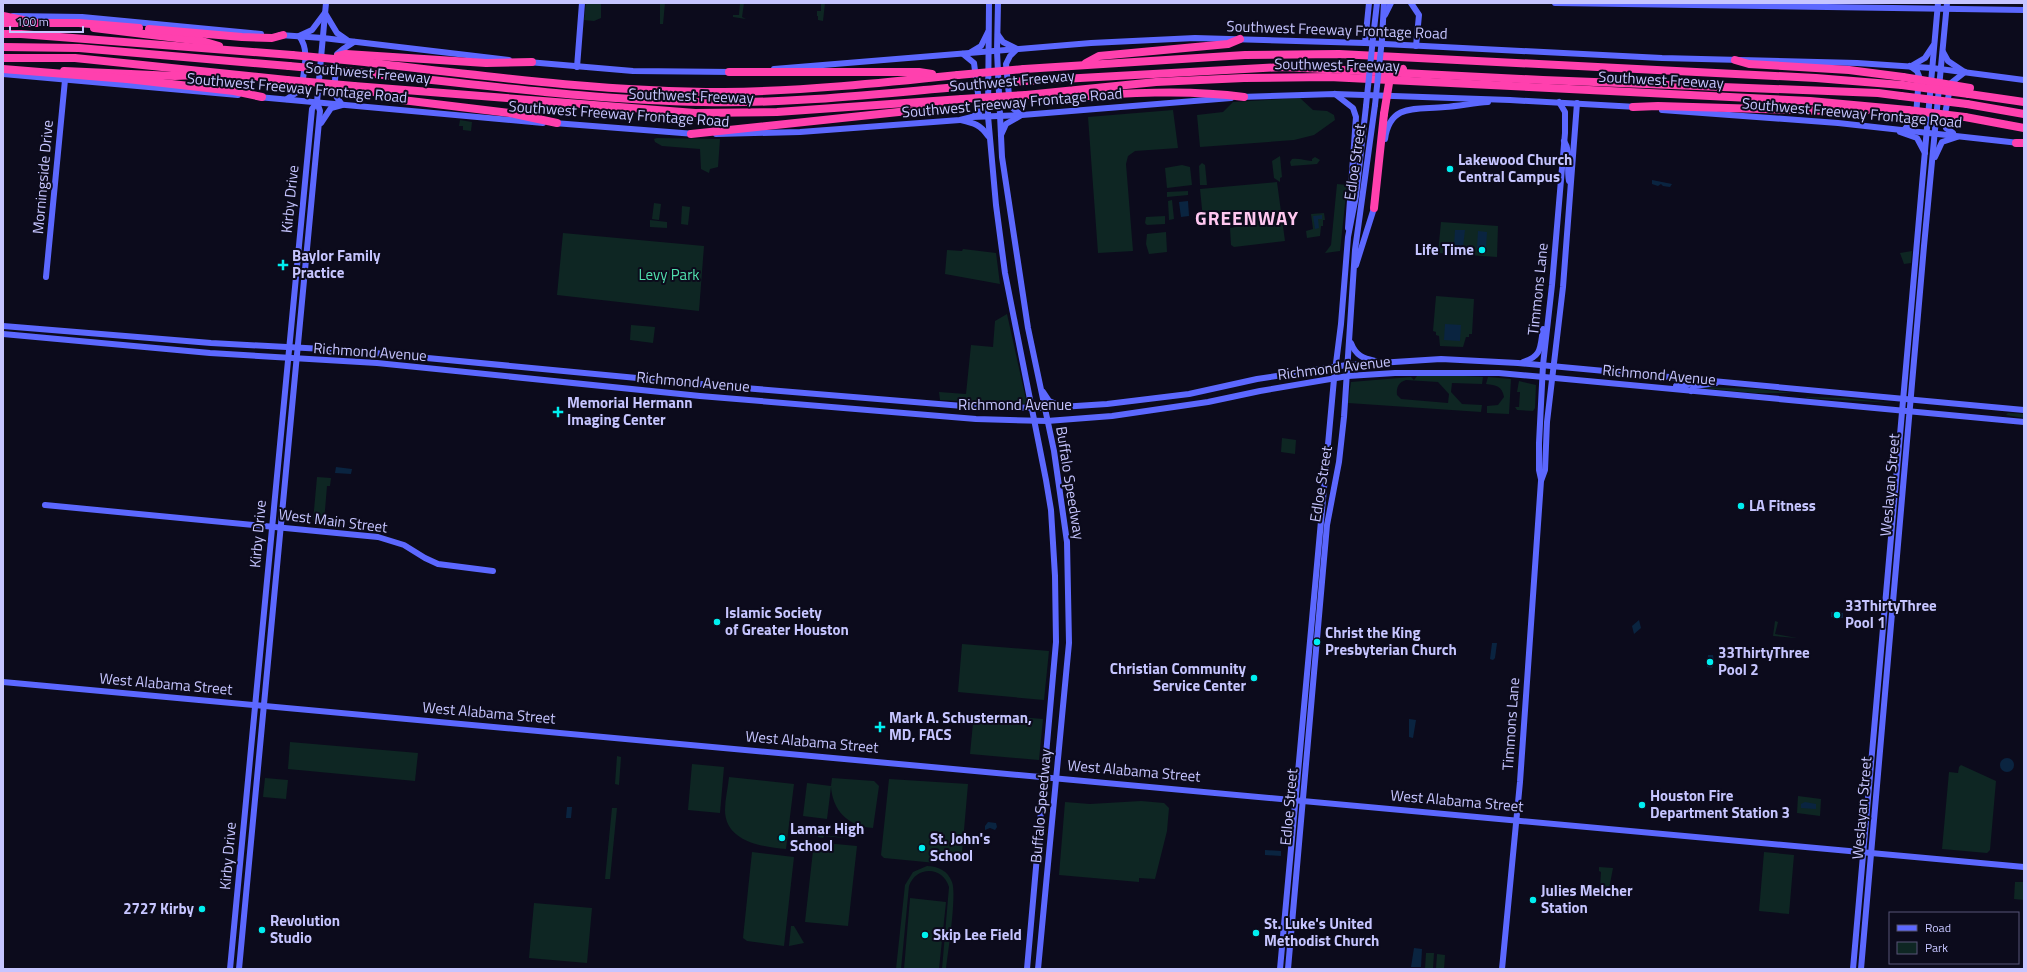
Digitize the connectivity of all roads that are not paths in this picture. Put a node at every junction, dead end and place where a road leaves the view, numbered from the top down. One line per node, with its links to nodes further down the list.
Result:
1 (326, 3): 14 (main road, Kirby Drive)
2 (582, 3): 42 (main road)
3 (989, 3): 18 (main road, Buffalo Speedway)
4 (998, 3): 19 (main road, Buffalo Speedway)
5 (1369, 3): 26 (main road)
6 (1376, 3): 43 (main road, Edloe Street, bridge)
7 (1384, 3): 16 (main road, Edloe Street)
8 (1391, 3): 16 (main road)
9 (1411, 3): 28 (main road)
10 (1555, 3): 11 (main road)
11 (1938, 6): 12 (main road); 27 (main road, Weslayan Street)
12 (1947, 6): 13 (main road); 34 (main road, Weslayan Street)
13 (2024, 10)
14 (325, 13): 22 (main road); 23 (main road, Kirby Drive); 25 (main road)
15 (3, 16): 21 (main road, Southwest Freeway Frontage Road); 31 (highway)
16 (1383, 20): 44 (main road, Edloe Street, bridge)
17 (3, 23): 21 (highway, bridge)
18 (988, 31): 32 (main road, Buffalo Speedway); 35 (main road)
19 (997, 32): 30 (main road); 33 (main road, Buffalo Speedway)
20 (3, 34): 31 (highway, Southwest Freeway)
21 (283, 35): 22 (main road, Southwest Freeway Frontage Road)
22 (299, 36): 23 (main road, Southwest Freeway Frontage Road); 63 (main road)
23 (322, 38): 25 (main road, Southwest Freeway Frontage Road); 67 (main road, Kirby Drive)
24 (1240, 39): 26 (main road, Southwest Freeway Frontage Road); 30 (main road, Southwest Freeway Frontage Road); 40 (highway)
25 (351, 41): 39 (main road, Southwest Freeway Frontage Road); 70 (main road)
26 (1365, 43): 28 (main road, Southwest Freeway Frontage Road)
27 (1935, 43): 41 (main road); 45 (main road, Weslayan Street)
28 (1416, 46): 38 (main road, Southwest Freeway Frontage Road)
29 (3, 47): 53 (highway, bridge)
30 (1017, 49): 33 (main road, Southwest Freeway Frontage Road); 75 (main road)
31 (231, 50): 37 (highway, Southwest Freeway, bridge)
32 (988, 51): 33 (main road, Southwest Freeway Frontage Road); 35 (main road, Southwest Freeway Frontage Road); 76 (main road, Buffalo Speedway)
33 (997, 51): 74 (main road, Buffalo Speedway)
34 (1943, 51): 47 (main road, Weslayan Street); 50 (main road)
35 (966, 54): 49 (main road, Southwest Freeway Frontage Road); 77 (main road)
36 (3, 58): 51 (highway, Southwest Freeway)
37 (355, 58): 39 (highway); 52 (highway, Southwest Freeway)
38 (1735, 60): 41 (main road, Southwest Freeway Frontage Road); 56 (highway)
39 (532, 62): 42 (main road, Southwest Freeway Frontage Road)
40 (1082, 65): 52 (highway, Southwest Freeway, bridge); 56 (highway, Southwest Freeway)
41 (1909, 66): 45 (main road, Southwest Freeway Frontage Road); 83 (main road)
42 (577, 67): 49 (main road, Southwest Freeway Frontage Road)
43 (1370, 67): 44 (highway, bridge); 53 (highway); 96 (main road, Edloe Street, bridge)
44 (1379, 68): 46 (highway, bridge); 98 (main road, Edloe Street, bridge)
45 (1932, 68): 47 (main road, Southwest Freeway Frontage Road); 84 (main road, Weslayan Street)
46 (1403, 69): 58 (highway); 95 (highway, bridge)
47 (1941, 69): 50 (main road, Southwest Freeway Frontage Road); 85 (main road, Weslayan Street)
48 (3, 72): 51 (highway); 54 (main road, Southwest Freeway Frontage Road); 61 (highway, bridge)
49 (729, 72): 52 (highway)
50 (1965, 72): 55 (main road, Southwest Freeway Frontage Road); 87 (main road)
51 (228, 74): 57 (highway, Southwest Freeway, bridge)
52 (945, 76)
53 (1108, 76): 58 (highway)
54 (65, 80): 61 (main road, Southwest Freeway Frontage Road); 97 (main road, Morningside Drive)
55 (2024, 80)
56 (1903, 81): 66 (highway, bridge)
57 (354, 86): 65 (highway, Southwest Freeway); 79 (highway)
58 (1718, 86): 73 (highway, bridge)
59 (1042, 94): 62 (highway); 65 (highway, Southwest Freeway, bridge); 72 (highway, Southwest Freeway)
60 (1335, 94): 62 (main road, Southwest Freeway Frontage Road); 64 (main road, Southwest Freeway Frontage Road); 96 (main road)
61 (262, 97): 63 (main road, Southwest Freeway Frontage Road)
62 (1244, 97): 75 (main road, Southwest Freeway Frontage Road)
63 (287, 99): 67 (main road, Southwest Freeway Frontage Road)
64 (1510, 100): 68 (main road, Southwest Freeway Frontage Road); 95 (main road)
65 (947, 101): 86 (highway)
66 (2024, 101)
67 (317, 102): 70 (main road, Southwest Freeway Frontage Road); 82 (main road, Kirby Drive); 107 (main road, Kirby Drive)
68 (1559, 102): 69 (main road, Southwest Freeway Frontage Road); 90 (main road, Timmons Lane)
69 (1577, 103): 71 (main road, Southwest Freeway Frontage Road); 94 (main road, Timmons Lane)
70 (342, 105): 79 (main road, Southwest Freeway Frontage Road); 82 (main road)
71 (1633, 107): 72 (highway); 81 (main road, Southwest Freeway Frontage Road)
72 (1879, 107): 80 (highway, Southwest Freeway, bridge)
73 (2024, 114)
74 (999, 115): 75 (main road, Southwest Freeway Frontage Road); 76 (main road, Southwest Freeway Frontage Road); 89 (main road, Buffalo Speedway)
75 (1022, 115): 89 (main road)
76 (988, 116): 77 (main road, Southwest Freeway Frontage Road); 88 (main road, Buffalo Speedway)
77 (972, 117): 78 (main road, Southwest Freeway Frontage Road)
78 (960, 120): 86 (main road, Southwest Freeway Frontage Road); 88 (main road)
79 (557, 123): 86 (main road, Southwest Freeway Frontage Road)
80 (2024, 128)
81 (1891, 129): 83 (main road, Southwest Freeway Frontage Road); 92 (main road)
82 (318, 130): 108 (main road, Kirby Drive)
83 (1904, 130): 84 (main road, Southwest Freeway Frontage Road)
84 (1928, 132): 85 (main road, Southwest Freeway Frontage Road); 92 (main road, Weslayan Street)
85 (1935, 132): 87 (main road, Southwest Freeway Frontage Road); 93 (main road, Weslayan Street)
86 (692, 134)
87 (1961, 136): 91 (main road, Southwest Freeway Frontage Road); 93 (main road)
88 (990, 137): 139 (main road, Buffalo Speedway)
89 (1000, 137): 131 (main road, Buffalo Speedway)
90 (1564, 141): 94 (main road); 101 (main road, Timmons Lane)
91 (2021, 143)
92 (1926, 154): 134 (main road, Weslayan Street)
93 (1932, 164): 134 (main road, Weslayan Street)
94 (1571, 192): 117 (main road, Timmons Lane)
95 (1374, 208): 98 (main road)
96 (1348, 237): 99 (main road, Edloe Street)
97 (46, 277)
98 (1353, 277): 100 (main road, Edloe Street)
99 (1343, 304): 100 (main road); 118 (main road, Edloe Street)
100 (1351, 304): 106 (main road, Edloe Street)
101 (1549, 315): 114 (main road); 116 (main road, Timmons Lane)
102 (3, 326): 103 (main road, Richmond Avenue)
103 (44, 330): 105 (main road); 107 (main road, Richmond Avenue)
104 (3, 334): 105 (main road, Richmond Avenue)
105 (43, 338): 109 (main road, Richmond Avenue)
106 (1350, 341): 113 (main road); 115 (main road, Edloe Street)
107 (289, 347): 108 (main road, Richmond Avenue); 109 (main road, Kirby Drive)
108 (298, 348): 110 (main road, Kirby Drive); 112 (main road, Richmond Avenue)
109 (288, 359): 110 (main road, Richmond Avenue); 160 (main road, Kirby Drive)
110 (296, 359): 119 (main road, Richmond Avenue); 161 (main road, Kirby Drive)
111 (1441, 360): 113 (main road, Richmond Avenue); 114 (main road, Richmond Avenue); 120 (main road)
112 (461, 361): 119 (main road); 121 (main road, Richmond Avenue)
113 (1383, 362): 115 (main road, Richmond Avenue)
114 (1518, 363): 116 (main road, Richmond Avenue)
115 (1348, 365): 118 (main road, Richmond Avenue); 122 (main road, Edloe Street)
116 (1543, 365): 117 (main road, Richmond Avenue); 123 (main road, Timmons Lane)
117 (1554, 366): 124 (main road, Timmons Lane); 126 (main road, Richmond Avenue)
118 (1336, 367): 125 (main road, Edloe Street); 133 (main road, Richmond Avenue)
119 (460, 372): 128 (main road, Richmond Avenue)
120 (1442, 372): 122 (main road, Richmond Avenue); 123 (main road, Richmond Avenue)
121 (622, 376): 128 (main road); 135 (main road, Richmond Avenue)
122 (1348, 376): 125 (main road, Richmond Avenue); 152 (main road, Edloe Street)
123 (1542, 377): 124 (main road, Richmond Avenue); 149 (main road, Timmons Lane)
124 (1552, 378): 129 (main road, Richmond Avenue); 150 (main road, Timmons Lane)
125 (1334, 379): 137 (main road, Richmond Avenue); 151 (main road, Edloe Street)
126 (1696, 380): 127 (main road, Richmond Avenue); 129 (main road)
127 (1722, 382): 130 (main road, Richmond Avenue); 132 (main road)
128 (621, 388): 144 (main road, Richmond Avenue)
129 (1663, 388): 132 (main road, Richmond Avenue)
130 (1800, 389): 134 (main road, Richmond Avenue); 136 (main road)
131 (1041, 390): 138 (main road); 140 (main road, Buffalo Speedway)
132 (1691, 391): 136 (main road, Richmond Avenue)
133 (1189, 394): 137 (main road); 138 (main road, Richmond Avenue)
134 (1908, 399): 141 (main road, Richmond Avenue); 142 (main road, Weslayan Street)
135 (890, 400): 139 (main road, Richmond Avenue); 144 (main road)
136 (1800, 401): 142 (main road, Richmond Avenue)
137 (1190, 405): 147 (main road, Richmond Avenue)
138 (1064, 406): 140 (main road, Richmond Avenue)
139 (1032, 408): 140 (main road, Richmond Avenue); 146 (main road, Buffalo Speedway)
140 (1045, 408): 147 (main road, Buffalo Speedway)
141 (2000, 408): 143 (main road, Richmond Avenue); 145 (main road)
142 (1907, 410): 145 (main road, Richmond Avenue); 185 (main road, Weslayan Street); 186 (main road, Weslayan Street)
143 (2024, 410)
144 (889, 413): 146 (main road, Richmond Avenue)
145 (1999, 420): 148 (main road, Richmond Avenue)
146 (1036, 421): 147 (main road, Richmond Avenue); 155 (main road, Buffalo Speedway)
147 (1048, 421): 154 (main road, Buffalo Speedway)
148 (2024, 422)
149 (1539, 443): 150 (main road); 153 (main road, Timmons Lane)
150 (1546, 443): 153 (main road, Timmons Lane)
151 (1326, 469): 152 (main road); 159 (main road, Edloe Street)
152 (1337, 470): 159 (main road, Edloe Street)
153 (1541, 481): 182 (main road, Timmons Lane)
154 (1060, 488): 155 (main road); 157 (main road, Buffalo Speedway)
155 (1048, 490): 156 (main road, Buffalo Speedway)
156 (1048, 496): 157 (main road); 167 (main road, Buffalo Speedway)
157 (1061, 496): 168 (main road, Buffalo Speedway)
158 (45, 505): 160 (main road, West Main Street)
159 (1324, 525): 163 (main road, Edloe Street); 164 (main road, Edloe Street)
160 (271, 527): 161 (main road, West Main Street); 165 (main road, Kirby Drive)
161 (281, 528): 162 (main road, West Main Street); 166 (main road, Kirby Drive)
162 (493, 571)
163 (1315, 588): 164 (main road); 174 (main road, Edloe Street)
164 (1322, 588): 175 (main road, Edloe Street)
165 (262, 631): 166 (main road); 171 (main road, Kirby Drive)
166 (271, 632): 173 (main road, Kirby Drive)
167 (1056, 642): 168 (main road); 170 (main road, Buffalo Speedway)
168 (1069, 644): 172 (main road, Buffalo Speedway)
169 (3, 682): 171 (main road, West Alabama Street)
170 (1051, 703): 172 (main road); 178 (main road, Buffalo Speedway)
171 (255, 705): 173 (main road, West Alabama Street); 176 (main road, Kirby Drive)
172 (1063, 705): 179 (main road, Buffalo Speedway)
173 (264, 706): 177 (main road, Kirby Drive); 178 (main road, West Alabama Street)
174 (1302, 726): 175 (main road); 180 (main road, Edloe Street)
175 (1310, 726): 181 (main road, Edloe Street)
176 (250, 757): 177 (main road); 193 (main road, Kirby Drive)
177 (257, 771): 194 (main road, Kirby Drive)
178 (1045, 776): 179 (main road, West Alabama Street); 183 (main road, Buffalo Speedway)
179 (1056, 777): 180 (main road, West Alabama Street); 184 (main road, Buffalo Speedway)
180 (1295, 799): 181 (main road, West Alabama Street); 187 (main road, Edloe Street)
181 (1303, 800): 182 (main road, West Alabama Street); 188 (main road, Edloe Street)
182 (1517, 820): 185 (main road, West Alabama Street); 198 (main road, Timmons Lane)
183 (1038, 850): 184 (main road); 190 (main road, Buffalo Speedway)
184 (1050, 851): 191 (main road, Buffalo Speedway)
185 (1863, 852): 186 (main road, West Alabama Street); 199 (main road, Weslayan Street)
186 (1871, 852): 189 (main road, West Alabama Street); 200 (main road, Weslayan Street)
187 (1288, 867): 188 (main road); 192 (main road, Edloe Street)
188 (1297, 867): 197 (main road, Edloe Street)
189 (2024, 867)
190 (1032, 924): 191 (main road); 195 (main road, Buffalo Speedway)
191 (1043, 925): 196 (main road, Buffalo Speedway)
192 (1280, 968): 197 (main road)
193 (230, 969)
194 (239, 969)
195 (1027, 969)
196 (1038, 969)
197 (1288, 969)
198 (1502, 969)
199 (1853, 969)
200 (1861, 969)

